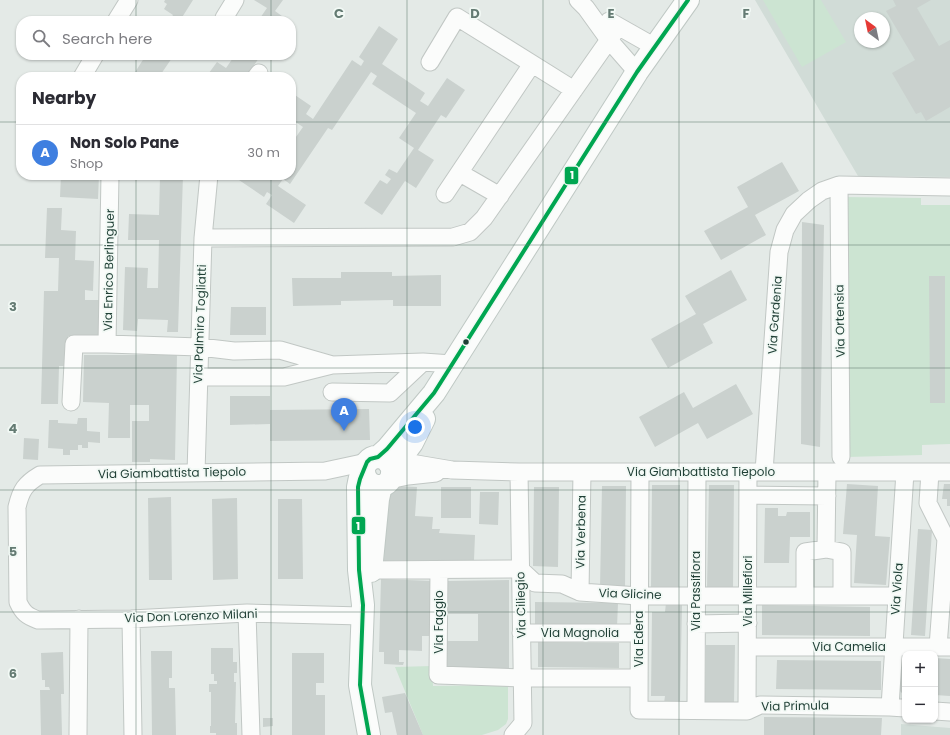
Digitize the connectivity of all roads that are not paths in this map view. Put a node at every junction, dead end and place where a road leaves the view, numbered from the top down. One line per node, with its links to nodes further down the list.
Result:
1 (130, 0): 5 (street)
2 (235, 0): 6 (street)
3 (688, 0): 8 (street)
4 (582, 4): 7 (street)
5 (119, 16)
6 (225, 16)
7 (613, 33): 8 (street); 13 (street); 14 (street)
8 (655, 47): 13 (street)
9 (92, 60): 12 (street)
10 (430, 62): 11 (street)
11 (532, 64): 14 (street); 15 (street)
12 (85, 72)
13 (637, 72): 26 (street)
14 (574, 90): 21 (street)
15 (460, 173): 20 (street); 21 (street)
16 (110, 180): 23 (street, Via Enrico Berlinguer)
17 (209, 180): 22 (street, Via Palmiro Togliatti)
18 (839, 185): 19 (street); 32 (street, Via Ortensia); 39 (street, Via Gardenia)
19 (950, 187)
20 (445, 194)
21 (500, 196): 22 (street)
22 (203, 238): 24 (street, Via Palmiro Togliatti)
23 (107, 344): 24 (street, Via Enrico Berlinguer); 31 (street)
24 (200, 348): 27 (street, Via Enrico Berlinguer); 28 (street, Via Palmiro Togliatti)
25 (422, 362): 26 (street); 27 (street); 29 (street)
26 (452, 364): 30 (street)
27 (332, 365): 28 (street)
28 (199, 377): 44 (street, Via Palmiro Togliatti)
29 (332, 392)
30 (434, 393): 33 (street); 33 (street)
31 (71, 402)
32 (841, 457)
33 (382, 470): 34 (street, Via Giambattista Tiepolo); 34 (street); 44 (street, Via Giambattista Tiepolo); 52 (street)
34 (452, 470): 35 (street, Via Giambattista Tiepolo)
35 (519, 472): 36 (street, Via Giambattista Tiepolo); 51 (street, Via Ciliegio)
36 (582, 472): 37 (street, Via Giambattista Tiepolo); 54 (street, Via Verbena)
37 (640, 472): 38 (street, Via Giambattista Tiepolo); 55 (street, Via Edera)
38 (697, 472): 39 (street, Via Giambattista Tiepolo); 56 (street, Via Passiflora)
39 (756, 472): 40 (street, Via Giambattista Tiepolo); 45 (street, Via Millefiori)
40 (827, 472): 41 (street, Via Giambattista Tiepolo); 46 (street)
41 (904, 472): 42 (street, Via Giambattista Tiepolo); 47 (street, Via Viola)
42 (930, 472): 43 (street, Via Giambattista Tiepolo); 48 (street)
43 (950, 472)
44 (196, 473): 61 (street, Via Giambattista Tiepolo)
45 (748, 495): 46 (street); 57 (street, Via Millefiori)
46 (827, 496): 50 (street)
47 (902, 502): 48 (street); 60 (street, Via Viola)
48 (928, 503): 49 (street)
49 (948, 542): 72 (street)
50 (826, 550): 58 (street); 59 (street)
51 (520, 569): 53 (street); 54 (street, Via Glicine); 68 (street, Via Ciliegio)
52 (365, 570): 53 (street); 62 (street)
53 (439, 570): 73 (street, Via Faggio)
54 (580, 592): 55 (street, Via Glicine)
55 (640, 596): 56 (street, Via Glicine); 69 (street, Via Edera)
56 (696, 596): 57 (street, Via Glicine); 66 (street, Via Passiflora)
57 (748, 596): 58 (street, Via Glicine); 67 (street, Via Millefiori)
58 (805, 596): 59 (street, Via Glicine)
59 (842, 596): 60 (street, Via Glicine)
60 (897, 596): 71 (street, Via Viola)
61 (22, 611): 64 (street, Via Don Lorenzo Milani)
62 (362, 611): 63 (street, Via Don Lorenzo Milani); 84 (street)
63 (247, 613): 65 (street, Via Don Lorenzo Milani); 83 (street)
64 (79, 619): 65 (street, Via Don Lorenzo Milani); 81 (street)
65 (131, 619): 82 (street)
66 (696, 624): 67 (street); 77 (street, Via Passiflora)
67 (748, 624): 70 (street, Via Millefiori)
68 (521, 633): 69 (street, Via Magnolia); 73 (street, Via Ciliegio)
69 (639, 633): 74 (street, Via Edera)
70 (748, 647): 71 (street, Via Camelia); 78 (street, Via Millefiori)
71 (894, 647): 72 (street, Via Camelia); 75 (street, Via Viola)
72 (944, 647)
73 (522, 678): 74 (street); 85 (street, Via Ciliegio)
74 (639, 678): 76 (street, Via Edera)
75 (897, 708): 78 (street, Via Primula)
76 (639, 710): 77 (street, Via Primula)
77 (696, 710): 78 (street, Via Primula)
78 (747, 711)
79 (938, 711): 80 (street)
80 (950, 712)
81 (78, 735)
82 (133, 735)
83 (251, 735)
84 (369, 735)
85 (513, 735)

